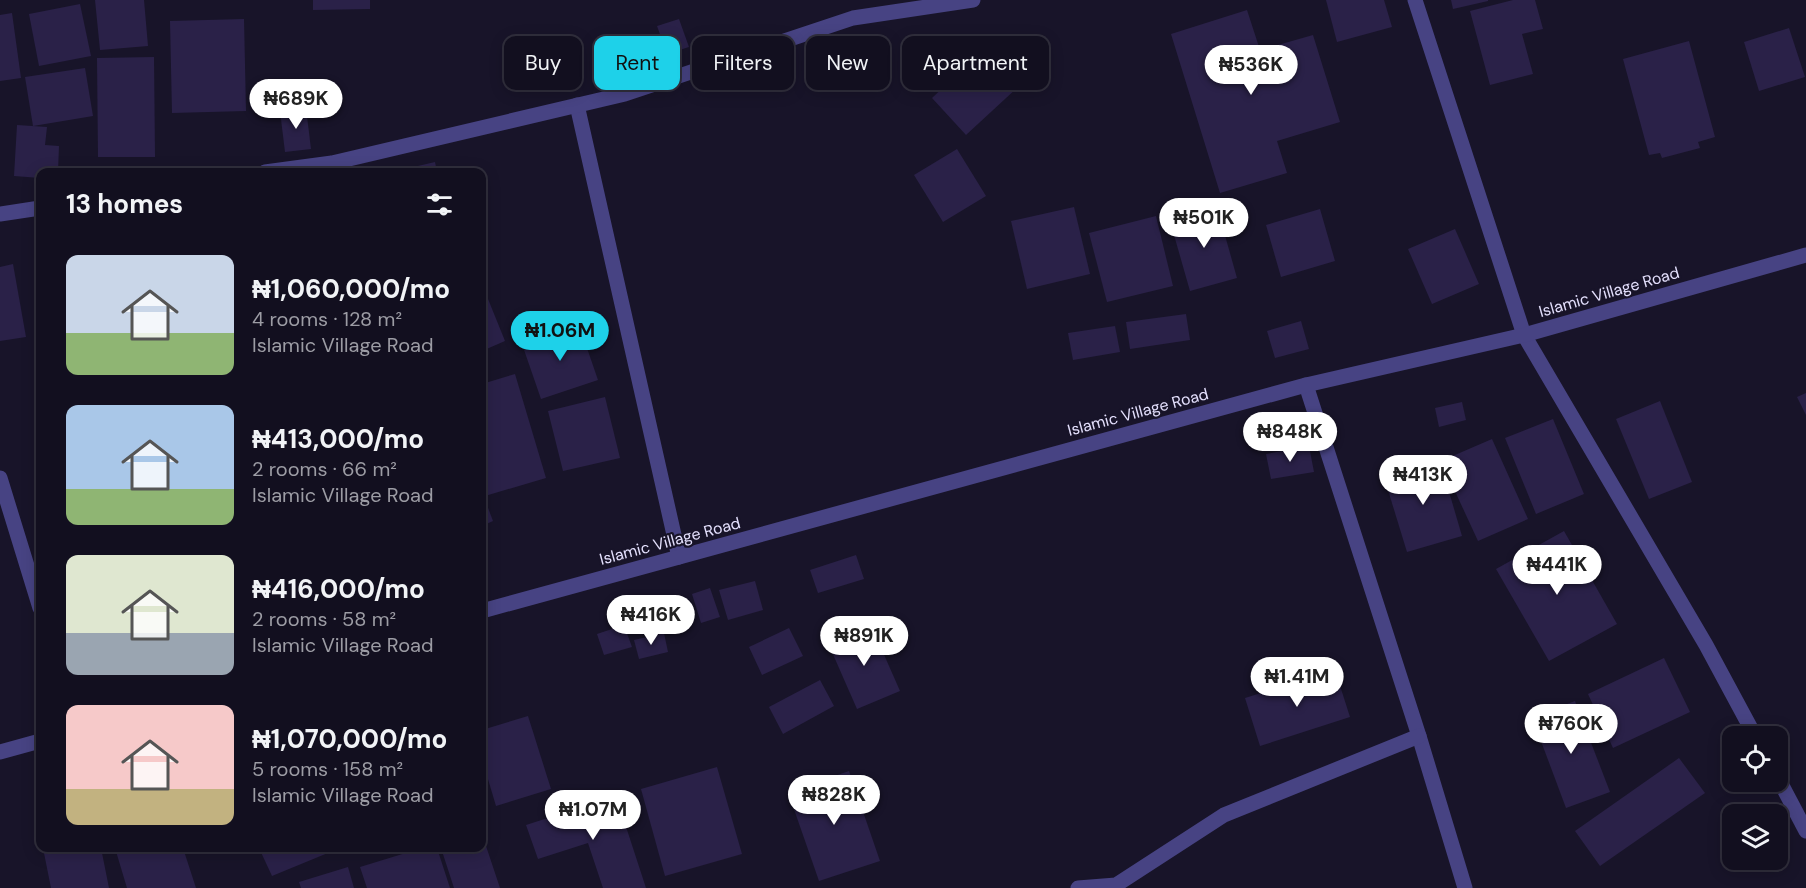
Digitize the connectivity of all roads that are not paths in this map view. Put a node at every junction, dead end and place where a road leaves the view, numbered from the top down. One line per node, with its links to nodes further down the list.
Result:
1 (973, 0): 3 (street)
2 (1414, 0): 8 (street)
3 (577, 105): 4 (street); 11 (street)
4 (295, 168)
5 (36, 209): 6 (street)
6 (0, 214)
7 (1806, 255): 8 (street, Islamic Village Road)
8 (1524, 335): 9 (street, Islamic Village Road); 14 (street)
9 (1306, 385): 11 (street, Islamic Village Road); 15 (street)
10 (0, 478): 12 (street)
11 (679, 557): 13 (street, Islamic Village Road)
12 (36, 595)
13 (486, 610)
14 (1750, 726)
15 (1419, 736): 20 (street); 21 (street)
16 (36, 742): 17 (street)
17 (0, 752)
18 (1785, 792): 19 (street)
19 (1806, 831)
20 (1078, 888)
21 (1465, 888)

